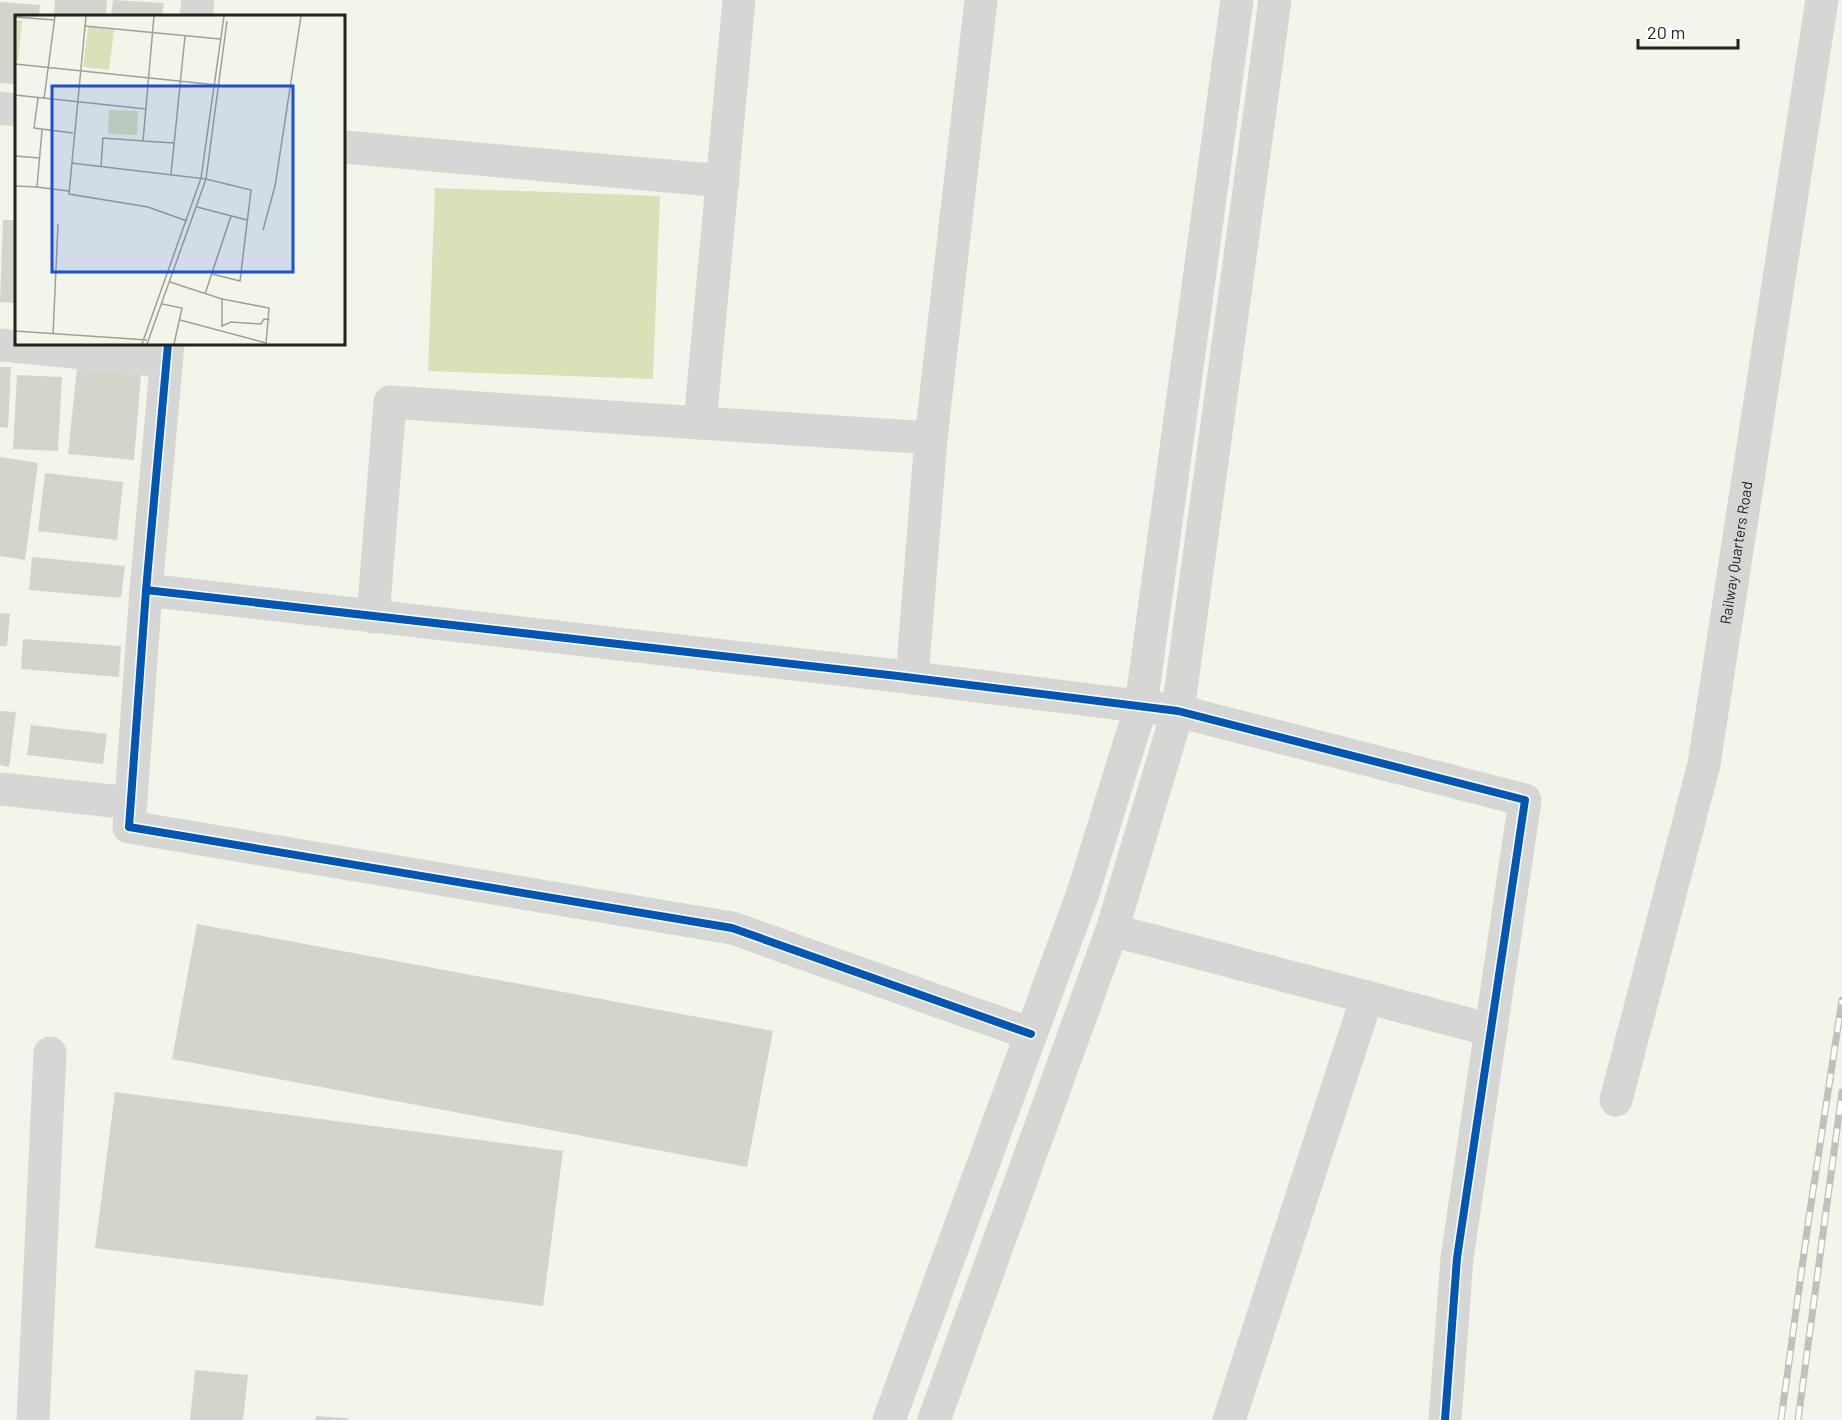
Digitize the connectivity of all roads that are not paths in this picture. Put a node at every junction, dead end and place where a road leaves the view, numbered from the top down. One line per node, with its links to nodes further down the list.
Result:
1 (198, 0): 7 (street)
2 (739, 0): 11 (street)
3 (981, 0): 15 (street)
4 (1238, 0): 19 (street)
5 (1275, 0): 20 (street)
6 (1822, 0): 28 (street, Railway Quarters Road)
7 (196, 15)
8 (0, 108): 9 (street)
9 (15, 110)
10 (345, 147): 11 (street)
11 (723, 180): 14 (street)
12 (0, 345): 13 (street)
13 (167, 352): 16 (street)
14 (700, 423): 15 (street); 17 (street)
15 (931, 438): 18 (street)
16 (146, 590): 17 (street); 22 (street)
17 (373, 616): 18 (street)
18 (912, 678): 19 (street)
19 (1142, 706): 20 (street); 26 (street)
20 (1178, 711): 23 (street); 25 (street)
21 (0, 789): 22 (street)
22 (131, 803): 26 (street)
23 (1112, 930): 24 (street); 31 (street)
24 (1367, 997): 25 (street); 32 (street)
25 (1491, 1030): 33 (street)
26 (1031, 1034): 30 (street)
27 (50, 1053): 29 (street)
28 (1616, 1100)
29 (33, 1420)
30 (889, 1420)
31 (934, 1420)
32 (1229, 1420)
33 (1445, 1420)

